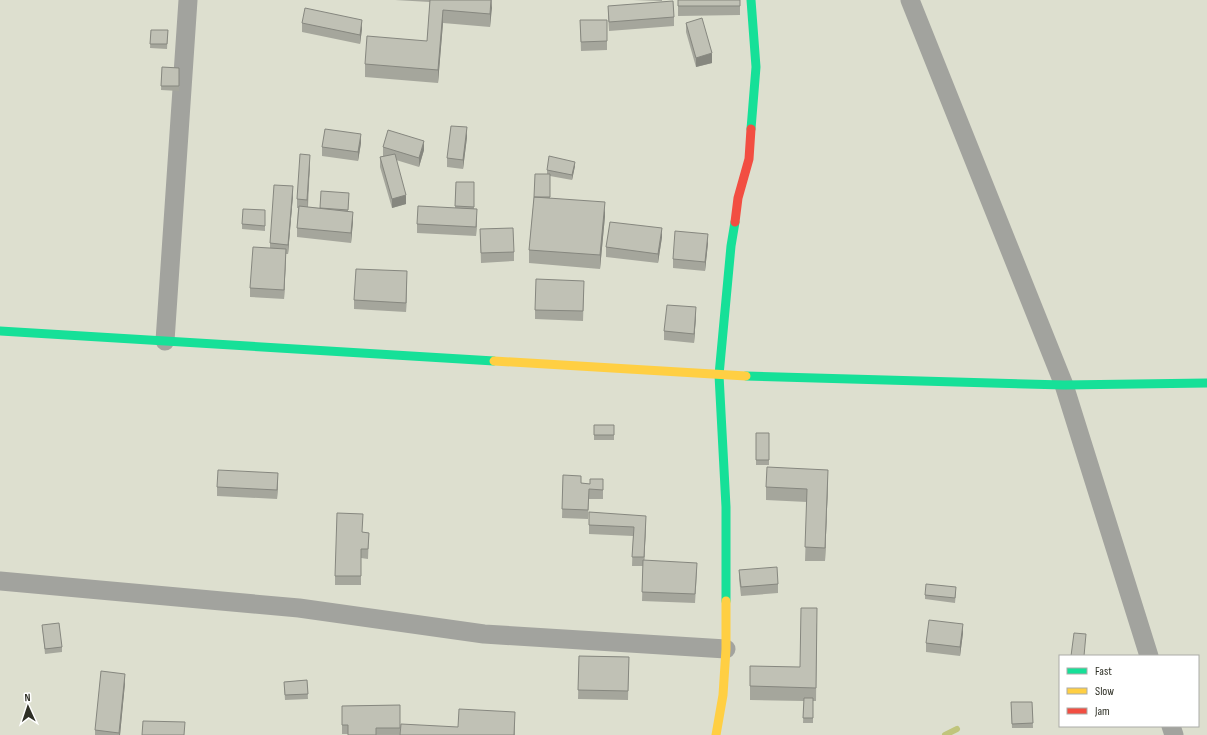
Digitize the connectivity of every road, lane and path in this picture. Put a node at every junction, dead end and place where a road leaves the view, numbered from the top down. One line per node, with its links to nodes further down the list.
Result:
1 (188, 0): 5 (street)
2 (751, 0): 6 (street)
3 (910, 0): 8 (street)
4 (0, 331): 5 (street)
5 (165, 341): 6 (street)
6 (719, 375): 8 (street); 10 (street)
7 (1207, 383): 8 (street)
8 (1064, 385): 11 (street)
9 (0, 581): 10 (street)
10 (726, 649): 12 (street)
11 (1149, 655)
12 (716, 735)

